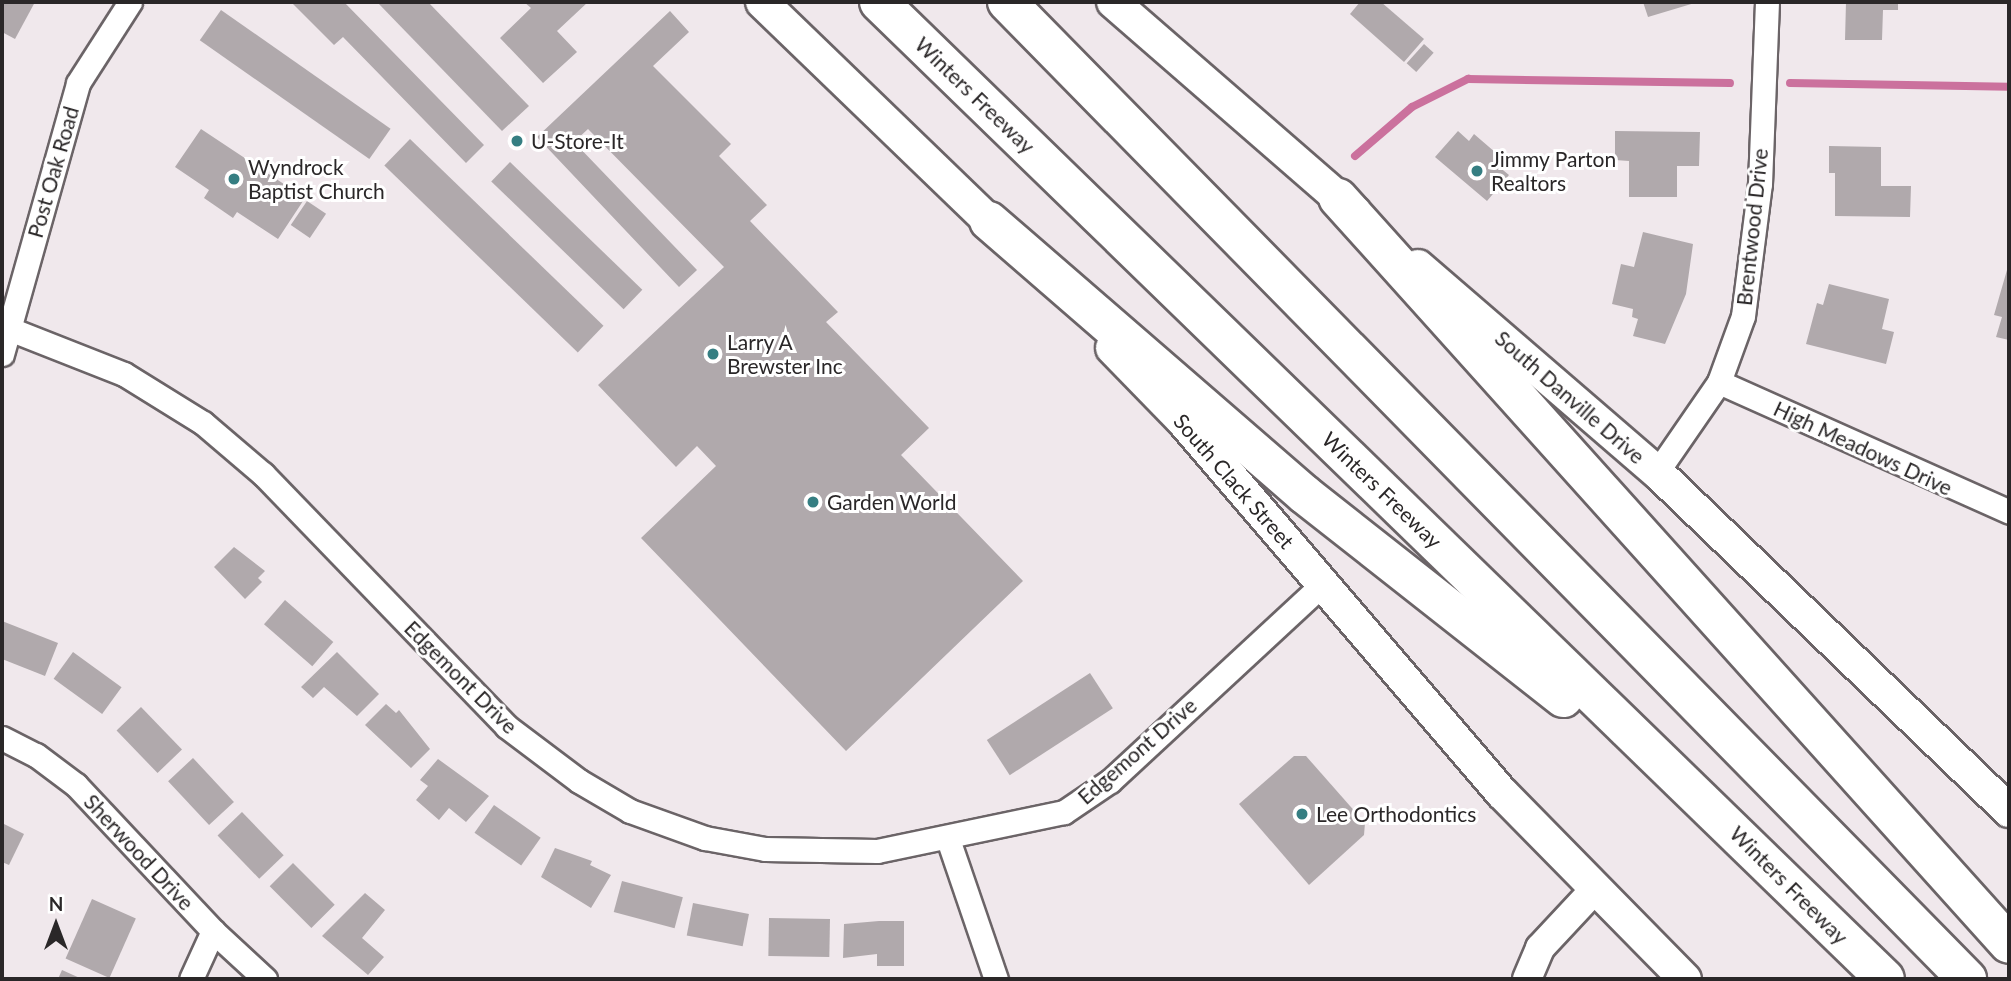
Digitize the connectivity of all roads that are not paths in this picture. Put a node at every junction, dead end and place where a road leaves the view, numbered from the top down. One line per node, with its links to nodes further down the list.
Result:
1 (130, 2): 9 (street, Post Oak Road)
2 (762, 2): 8 (main road, South Clack Street)
3 (879, 2): 21 (highway, Winters Freeway)
4 (1007, 2): 27 (highway)
5 (1113, 2): 7 (main road, South Danville Drive)
6 (1767, 2): 11 (street, Brentwood Drive)
7 (1338, 198): 12 (main road, South Danville Drive); 20 (highway)
8 (989, 220): 14 (main road, South Clack Street); 21 (highway)
9 (5, 327): 10 (street, Post Oak Road); 17 (street, Edgemont Drive)
10 (2, 354)
11 (1719, 382): 12 (street, Brentwood Drive); 13 (street, High Meadows Drive)
12 (1657, 472): 16 (main road, South Danville Drive)
13 (2009, 512)
14 (1323, 584): 17 (street, Edgemont Drive); 18 (main road, South Clack Street)
15 (2, 738): 19 (street, Sherwood Drive)
16 (2009, 810)
17 (948, 839): 24 (street)
18 (1594, 890): 25 (street); 26 (main road, South Clack Street)
19 (213, 931): 22 (street); 23 (street, Sherwood Drive)
20 (2009, 944)
21 (1880, 975)
22 (191, 979)
23 (265, 979)
24 (996, 979)
25 (1527, 979)
26 (1685, 979)
27 (1967, 979)

